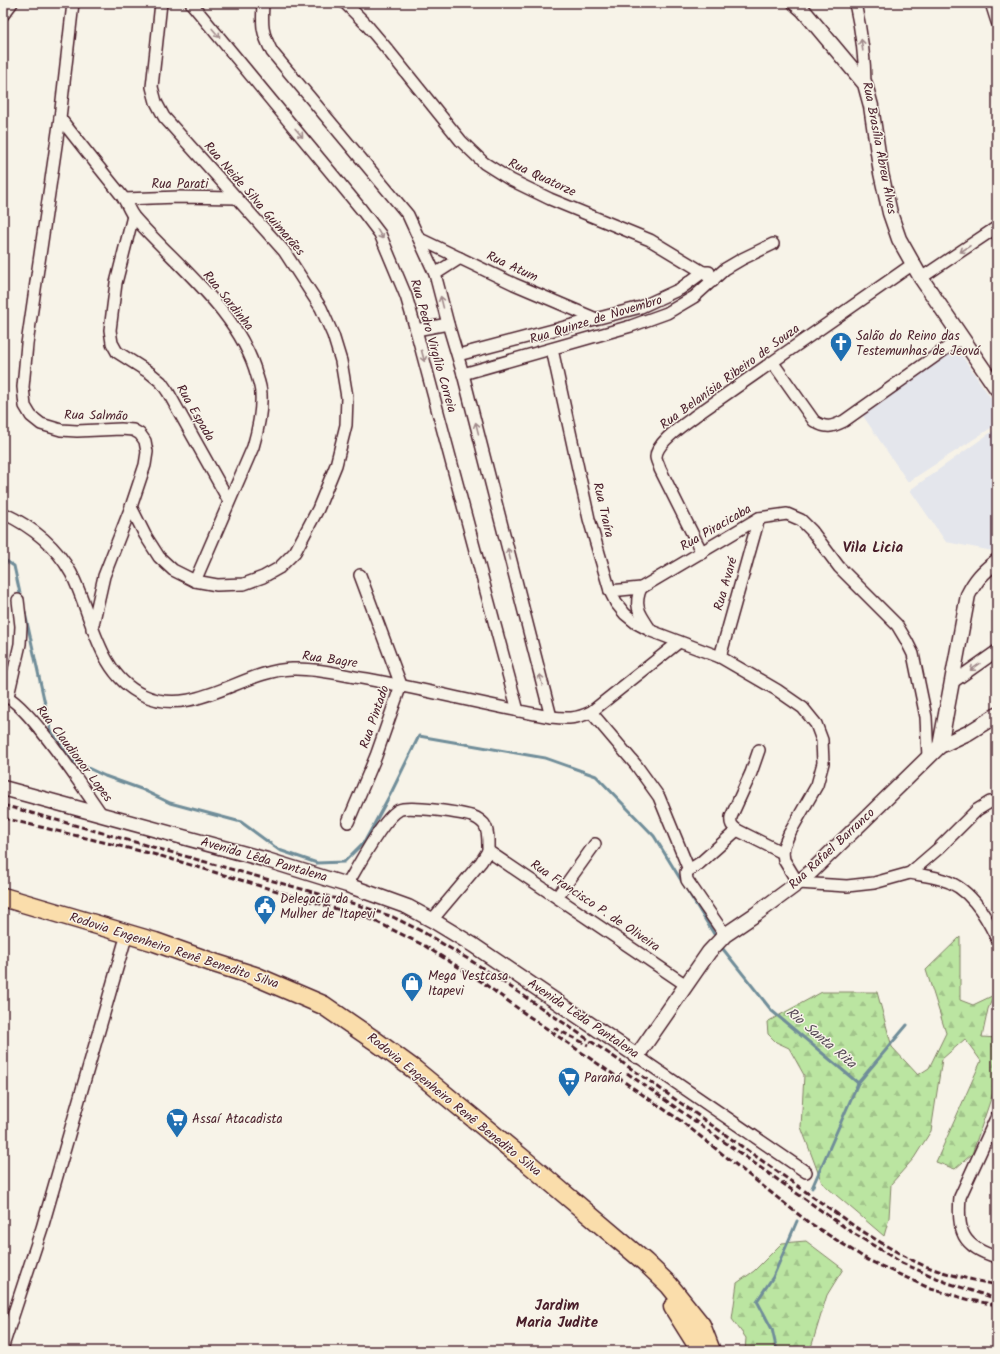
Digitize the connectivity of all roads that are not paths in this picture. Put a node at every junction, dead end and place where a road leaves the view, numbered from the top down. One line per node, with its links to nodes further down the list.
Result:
1 (12, 3): 10 (street)
2 (73, 3): 13 (street)
3 (161, 3): 14 (street, Rua Neide Silva Guimarães)
4 (191, 3): 29 (street, Rua Pedro Virgílio Correia, one-way to 29)
5 (263, 3): 18 (street, Rua Pedro Virgílio Correia)
6 (345, 3): 23 (street, Rua Quatorze)
7 (795, 3): 12 (street)
8 (855, 3): 12 (street, Rua Brasília Abreu Alves, one-way to 8)
9 (991, 3): 11 (street)
10 (3, 15)
11 (997, 22)
12 (865, 84): 21 (street, Rua Brasília Abreu Alves)
13 (60, 118): 15 (street, Rua Sardinha); 37 (street, Rua Salmão)
14 (236, 198): 15 (street, Rua Parati); 43 (street, Rua Neide Silva Guimarães)
15 (124, 199): 16 (street, Rua Sardinha)
16 (133, 216): 36 (street, Rua Espada); 36 (street, Rua Sardinha)
17 (995, 233): 25 (street, one-way to 25)
18 (420, 239): 20 (street, Rua Atum); 24 (street, Rua Pedro Virgílio Correia)
19 (773, 244): 22 (street, Rua Quinze de Novembro)
20 (460, 258): 24 (street); 27 (street, Rua Atum)
21 (913, 264): 25 (street, Rua Brasília Abreu Alves); 33 (street, Rua Belanísia Ribeiro de Souza)
22 (725, 269): 23 (street, Rua Quinze de Novembro); 26 (street, Rua Quinze de Novembro)
23 (703, 272): 26 (street, Rua Quatorze); 27 (street, Rua Quinze de Novembro)
24 (435, 274): 28 (street, Rua Pedro Virgílio Correia, one-way to 24)
25 (921, 278): 30 (street, Rua Brasília Abreu Alves)
26 (713, 281): 31 (street, Rua Quinze de Novembro)
27 (594, 318): 32 (street, Rua Quinze de Novembro)
28 (448, 324): 29 (street); 32 (street, Rua Pedro Virgílio Correia)
29 (416, 330): 55 (street, Rua Pedro Virgílio Correia, one-way to 55)
30 (961, 338): 33 (street); 35 (street, Rua Brasília Abreu Alves)
31 (552, 349): 34 (street, Rua Quinze de Novembro); 45 (street, Rua Traíra)
32 (458, 356): 34 (street, Rua Pedro Virgílio Correia)
33 (773, 363): 40 (street, Rua Belanísia Ribeiro de Souza)
34 (463, 374): 58 (street, Rua Pedro Virgílio Correia, one-way to 34)
35 (997, 389)
36 (228, 501): 43 (street, Rua Sardinha)
37 (131, 507): 43 (street, Rua Neide Silva Guimarães); 47 (street, Rua Salmão)
38 (3, 513): 47 (street, Rua Bagre)
39 (759, 518): 40 (street, Rua Piracicaba); 51 (street, Rua Avaré); 61 (street, Rua Piracicaba)
40 (702, 553): 44 (street, Rua Piracicaba)
41 (997, 561): 52 (street)
42 (360, 575): 53 (street, Rua Pintado)
43 (195, 581)
44 (641, 588): 45 (street, Rua Piracicaba); 48 (street)
45 (610, 591): 48 (street, Rua Traíra)
46 (18, 600): 54 (street)
47 (92, 629): 53 (street, Rua Bagre)
48 (651, 631): 49 (street, Rua Traíra)
49 (679, 642): 51 (street, Rua Traíra); 56 (street, Rua Bagre)
50 (997, 651): 52 (street, one-way to 52)
51 (720, 657): 69 (street, Rua Traíra)
52 (953, 682): 59 (street)
53 (401, 685): 55 (street, Rua Bagre); 65 (street, Rua Pintado)
54 (5, 696): 64 (street, Rua Claudionor Lopes)
55 (518, 711): 58 (street, Rua Bagre)
56 (591, 712): 58 (street, Rua Bagre); 70 (street)
57 (997, 715): 59 (street, Rua Rafael Barranco)
58 (551, 717)
59 (940, 746): 61 (street, Rua Rafael Barranco)
60 (759, 750): 66 (street)
61 (928, 757): 72 (street, Rua Rafael Barranco)
62 (3, 788): 64 (street, Avenida Lêda Pantalena)
63 (997, 802): 71 (street)
64 (102, 816): 73 (street, Avenida Lêda Pantalena)
65 (348, 822)
66 (737, 830): 69 (street); 70 (street)
67 (595, 844): 75 (street)
68 (488, 851): 73 (street); 75 (street, Rua Francisco P. de Oliveira); 77 (street)
69 (783, 853): 72 (street)
70 (689, 870): 78 (street)
71 (910, 873): 72 (street); 79 (street)
72 (798, 883): 78 (street, Rua Rafael Barranco)
73 (347, 885): 77 (street, Avenida Lêda Pantalena)
74 (3, 896): 88 (main road, Rodovia Engenheiro Renê Benedito Silva)
75 (557, 897): 81 (street, Rua Francisco P. de Oliveira)
76 (3, 906): 80 (main road, Rodovia Engenheiro Renê Benedito Silva)
77 (432, 920): 82 (street, Avenida Lêda Pantalena)
78 (725, 935): 81 (street, Rua Rafael Barranco)
79 (997, 940)
80 (124, 944): 86 (street); 87 (main road, Rodovia Engenheiro Renê Benedito Silva)
81 (686, 985): 82 (street, Rua Rafael Barranco)
82 (637, 1056): 84 (street, Avenida Lêda Pantalena)
83 (997, 1116): 85 (street)
84 (806, 1172)
85 (997, 1257)
86 (3, 1346)
87 (698, 1351)
88 (711, 1351)

